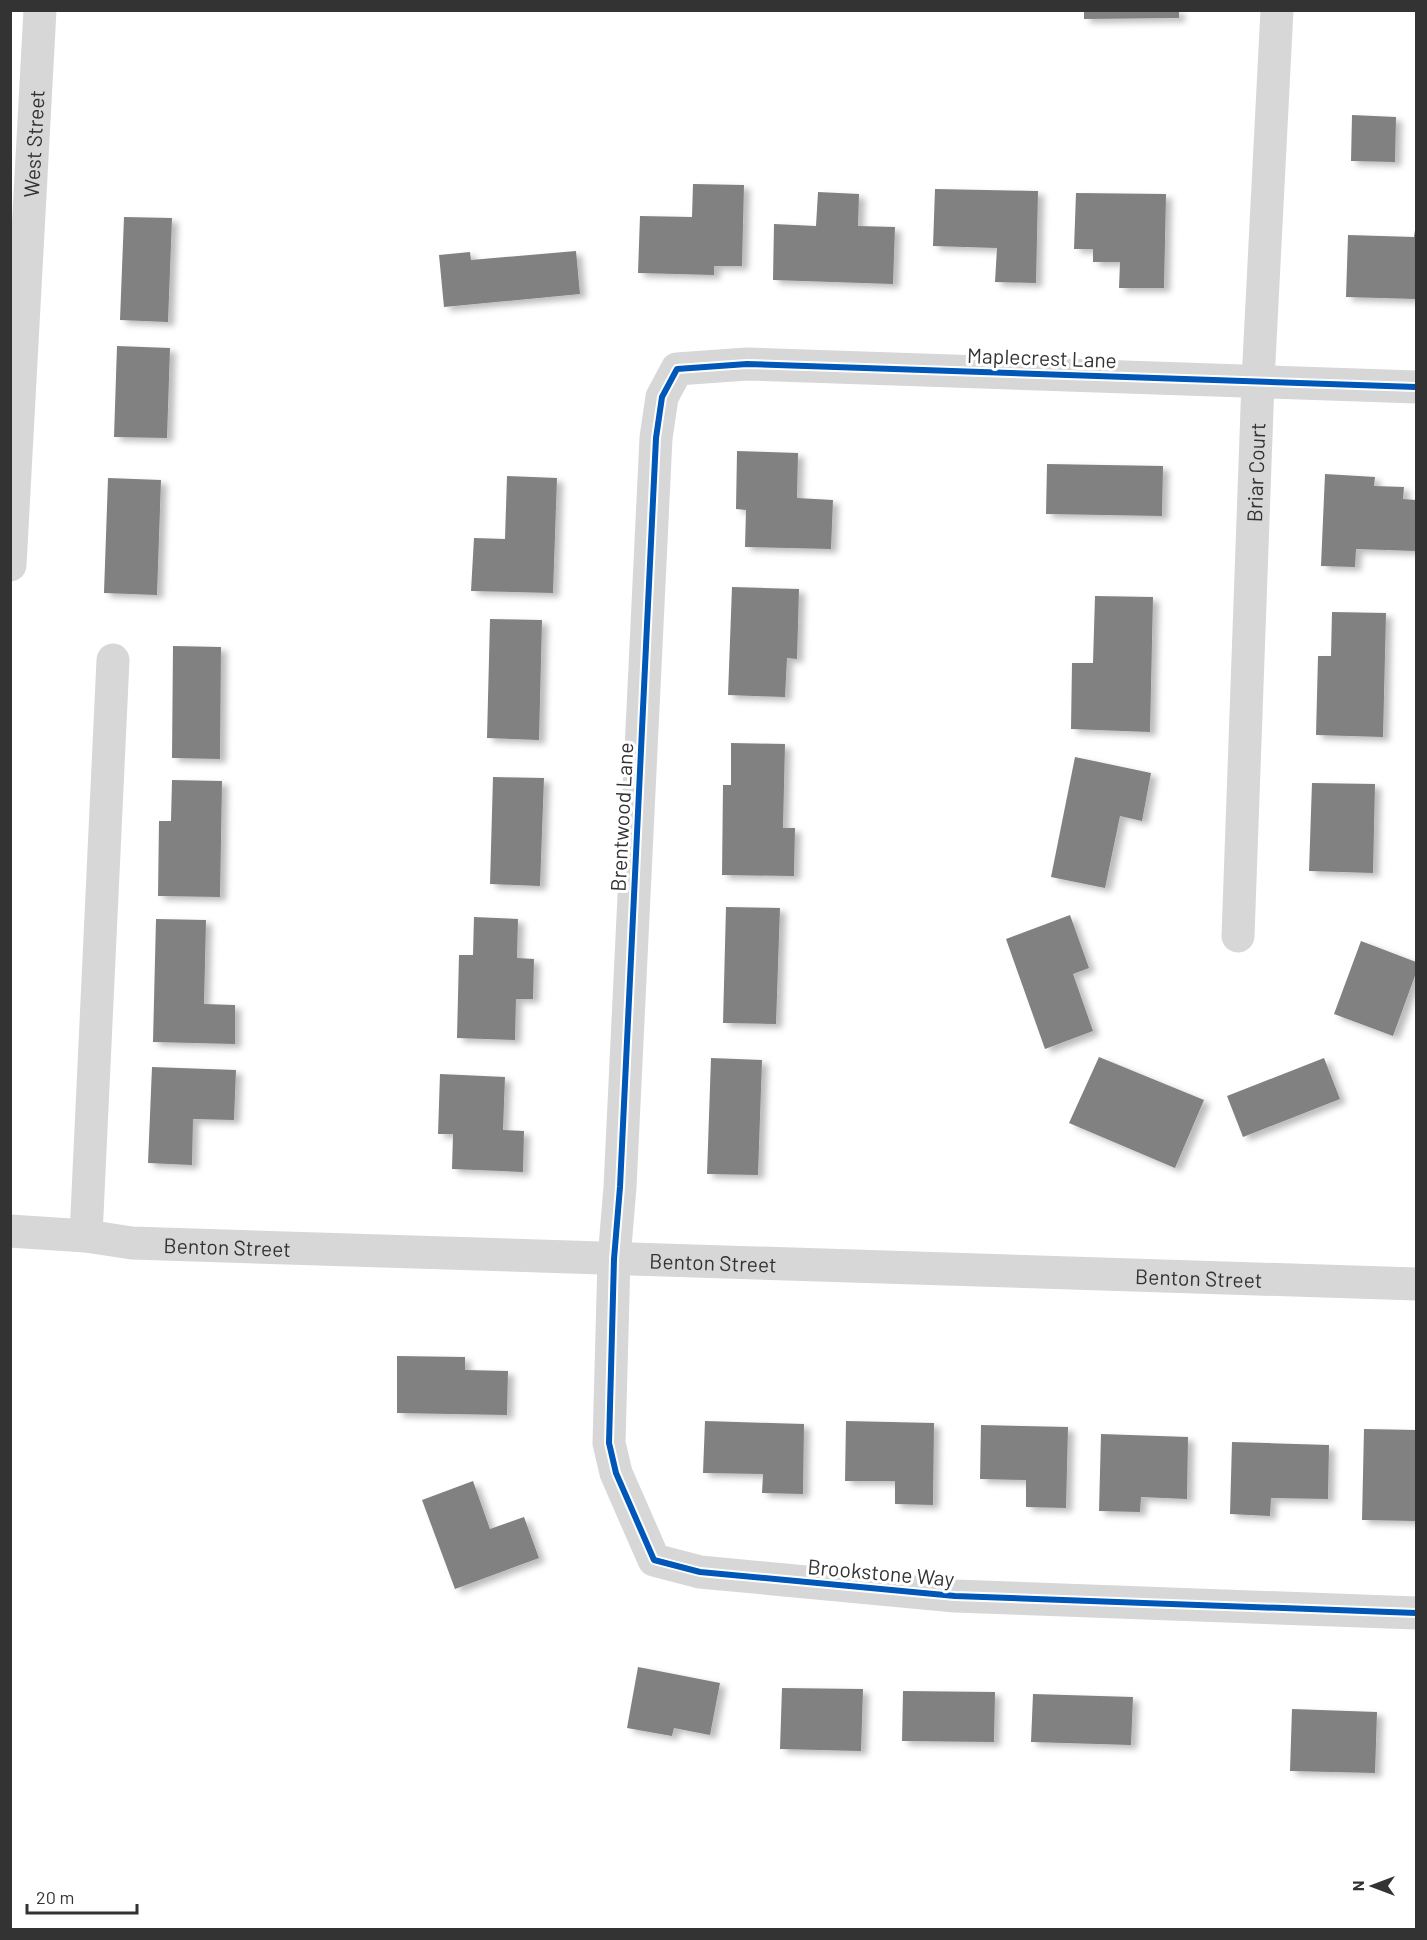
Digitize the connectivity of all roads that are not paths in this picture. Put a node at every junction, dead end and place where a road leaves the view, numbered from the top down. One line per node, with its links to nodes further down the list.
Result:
1 (40, 10): 3 (street, West Street)
2 (1276, 10): 5 (street, Briar Court)
3 (23, 109): 7 (street, West Street)
4 (672, 379): 5 (street, Maplecrest Lane); 12 (street, Brentwood Lane)
5 (1258, 381): 6 (street, Maplecrest Lane); 9 (street, Briar Court)
6 (1416, 387)
7 (10, 565)
8 (113, 660): 11 (street)
9 (1238, 936)
10 (10, 1231): 11 (street, Benton Street)
11 (86, 1236): 12 (street, Benton Street)
12 (614, 1259): 13 (street, Benton Street); 14 (street, Brookstone Way)
13 (1416, 1284)
14 (1416, 1613)

